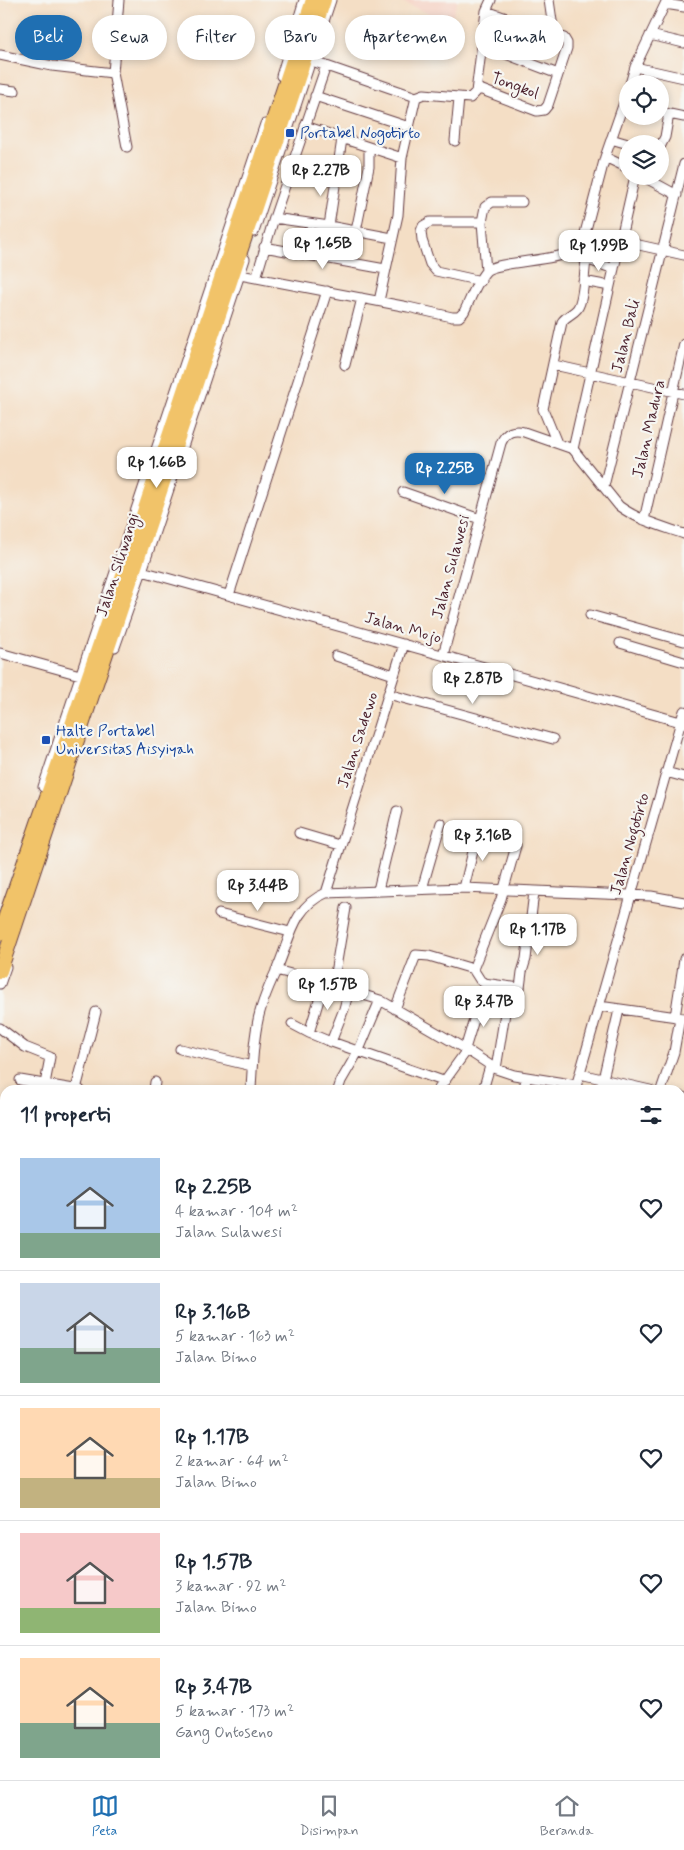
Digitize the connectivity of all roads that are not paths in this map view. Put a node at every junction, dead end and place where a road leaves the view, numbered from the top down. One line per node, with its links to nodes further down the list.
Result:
1 (119, 0): 25 (street)
2 (304, 0): 68 (street)
3 (313, 0): 46 (highway, Jalan Siliwangi)
4 (324, 0): 23 (highway, Jalan Siliwangi)
5 (331, 0): 23 (street)
6 (491, 0): 10 (street)
7 (549, 0): 13 (street)
8 (666, 2): 9 (street); 14 (street)
9 (684, 7)
10 (486, 11): 11 (street); 12 (street)
11 (486, 15)
12 (497, 15)
13 (551, 15)
14 (650, 35): 16 (street); 24 (street)
15 (564, 38): 17 (street, Tongkol)
16 (684, 43)
17 (564, 53)
18 (0, 55): 25 (street)
19 (480, 60): 29 (street)
20 (521, 60): 26 (street)
21 (562, 60): 26 (street, Tongkol)
22 (326, 66): 23 (street); 32 (street); 33 (street)
23 (307, 67): 46 (highway, Jalan Siliwangi); 66 (street)
24 (635, 67): 27 (street); 28 (street)
25 (113, 73): 44 (street)
26 (558, 74): 29 (street, Tongkol)
27 (633, 75)
28 (684, 78)
29 (477, 88): 34 (street)
30 (0, 89): 31 (street)
31 (15, 91)
32 (315, 96): 38 (street); 39 (street)
33 (416, 97): 34 (street); 39 (street)
34 (459, 98): 42 (street)
35 (669, 114): 36 (street)
36 (684, 117)
37 (619, 119): 41 (street)
38 (305, 126): 40 (street); 56 (street)
39 (409, 127): 48 (street)
40 (342, 139): 45 (street); 58 (street)
41 (611, 139): 43 (street); 47 (street)
42 (455, 141)
43 (619, 141)
44 (127, 147)
45 (369, 148): 48 (street); 59 (street)
46 (268, 155): 51 (highway, Jalan Siliwangi)
47 (606, 157): 49 (street); 64 (street)
48 (402, 158): 60 (street)
49 (619, 164)
50 (684, 164): 54 (street, Jalan Bali)
51 (260, 179): 66 (highway, Jalan Siliwangi); 68 (highway, Jalan Siliwangi)
52 (633, 185): 61 (street)
53 (659, 185): 54 (street)
54 (677, 195): 63 (street, Jalan Bali)
55 (522, 202): 57 (street)
56 (274, 218): 58 (street); 62 (street)
57 (482, 222): 71 (street); 74 (street)
58 (329, 226): 59 (street)
59 (356, 231): 60 (street)
60 (392, 238): 69 (street)
61 (621, 241): 63 (street); 70 (street)
62 (264, 247): 69 (street); 73 (street)
63 (663, 250): 65 (street); 84 (street, Jalan Bali)
64 (569, 253): 67 (street); 71 (street)
65 (684, 255)
66 (242, 258): 72 (street); 98 (highway, Jalan Siliwangi)
67 (586, 261): 70 (street); 75 (street)
68 (220, 268): 96 (highway, Jalan Siliwangi)
69 (385, 269): 79 (street)
70 (614, 269): 76 (street)
71 (486, 271): 74 (street)
72 (240, 275): 73 (street); 94 (street)
73 (256, 278): 77 (street)
74 (480, 281): 79 (street)
75 (583, 281): 76 (street); 82 (street)
76 (610, 286): 83 (street)
77 (327, 291): 78 (street); 95 (street)
78 (362, 298): 79 (street); 81 (street)
79 (379, 301)
80 (684, 345): 85 (street, Jalan Madura)
81 (345, 365)
82 (554, 365): 83 (street); 87 (street)
83 (590, 373): 84 (street); 88 (street)
84 (630, 382): 85 (street); 89 (street, Jalan Bali)
85 (674, 392): 86 (street); 92 (street, Jalan Madura)
86 (684, 394)
87 (557, 443): 88 (street, Jalan Sulawesi); 91 (street, Jalan Sulawesi)
88 (572, 449): 89 (street, Jalan Sulawesi)
89 (604, 486): 92 (street, Jalan Sulawesi)
90 (403, 492): 91 (street)
91 (480, 520): 103 (street, Jalan Sulawesi)
92 (644, 520): 93 (street, Jalan Sulawesi)
93 (684, 534)
94 (142, 571): 95 (street, Jalan Mojo); 98 (street)
95 (229, 595): 101 (street, Jalan Mojo)
96 (110, 602): 106 (street); 132 (highway, Jalan Siliwangi)
97 (590, 615): 99 (street)
98 (115, 638): 136 (highway, Jalan Siliwangi); 137 (street)
99 (684, 641)
100 (620, 643): 105 (street)
101 (404, 644): 103 (street, Jalan Mojo); 107 (street, Jalan Sadewo)
102 (0, 653): 106 (street)
103 (443, 655): 110 (street, Jalan Mojo)
104 (336, 656): 107 (street)
105 (684, 662)
106 (80, 675): 130 (street)
107 (394, 675): 108 (street, Jalan Sadewo)
108 (388, 694): 111 (street); 118 (street, Jalan Sadewo)
109 (684, 711): 110 (street, Jalan Nogotirto)
110 (682, 722): 112 (street, Jalan Nogotirto)
111 (553, 739)
112 (666, 772): 113 (street); 126 (street, Jalan Nogotirto)
113 (684, 777)
114 (397, 811): 122 (street)
115 (441, 824): 121 (street)
116 (478, 831): 120 (street)
117 (298, 833): 118 (street)
118 (340, 845): 125 (street, Jalan Sadewo)
119 (516, 846): 123 (street)
120 (464, 888): 121 (street); 123 (street)
121 (422, 889): 122 (street)
122 (378, 890): 125 (street)
123 (503, 891): 124 (street); 134 (street)
124 (534, 892): 126 (street); 139 (street)
125 (326, 893): 131 (street)
126 (631, 895): 127 (street); 143 (street, Jalan Nogotirto)
127 (684, 902)
128 (346, 908): 138 (street)
129 (219, 914): 131 (street)
130 (0, 918)
131 (290, 932): 135 (street)
132 (0, 934)
133 (684, 959): 147 (street)
134 (473, 969): 139 (street); 144 (street)
135 (276, 970): 138 (street); 155 (street)
136 (0, 971)
137 (0, 984)
138 (328, 984): 140 (street); 150 (street)
139 (509, 988): 156 (street)
140 (349, 990): 141 (street); 151 (street)
141 (380, 1000): 144 (street); 154 (street)
142 (480, 1000): 153 (street)
143 (599, 1006): 145 (street); 157 (street, Jalan Nogotirto)
144 (395, 1009): 153 (street)
145 (619, 1010): 147 (street); 159 (street)
146 (96, 1012): 164 (street)
147 (680, 1018): 173 (street)
148 (292, 1024): 150 (street)
149 (0, 1028): 162 (street)
150 (309, 1033): 151 (street)
151 (331, 1042): 154 (street)
152 (180, 1049): 155 (street)
153 (466, 1049): 156 (street); 160 (street)
154 (359, 1050): 160 (street); 166 (street)
155 (252, 1066): 165 (street)
156 (493, 1068): 158 (street); 168 (street)
157 (580, 1074): 159 (street); 171 (street, Jalan Nogotirto)
158 (527, 1077): 169 (street); 170 (street)
159 (603, 1079): 172 (street)
160 (443, 1080): 167 (street)
161 (27, 1084): 162 (street)
162 (45, 1084): 163 (street)
163 (50, 1085)
164 (77, 1085)
165 (251, 1085)
166 (340, 1085)
167 (440, 1085)
168 (485, 1085)
169 (525, 1085)
170 (566, 1085)
171 (577, 1085)
172 (629, 1085)
173 (663, 1085)

